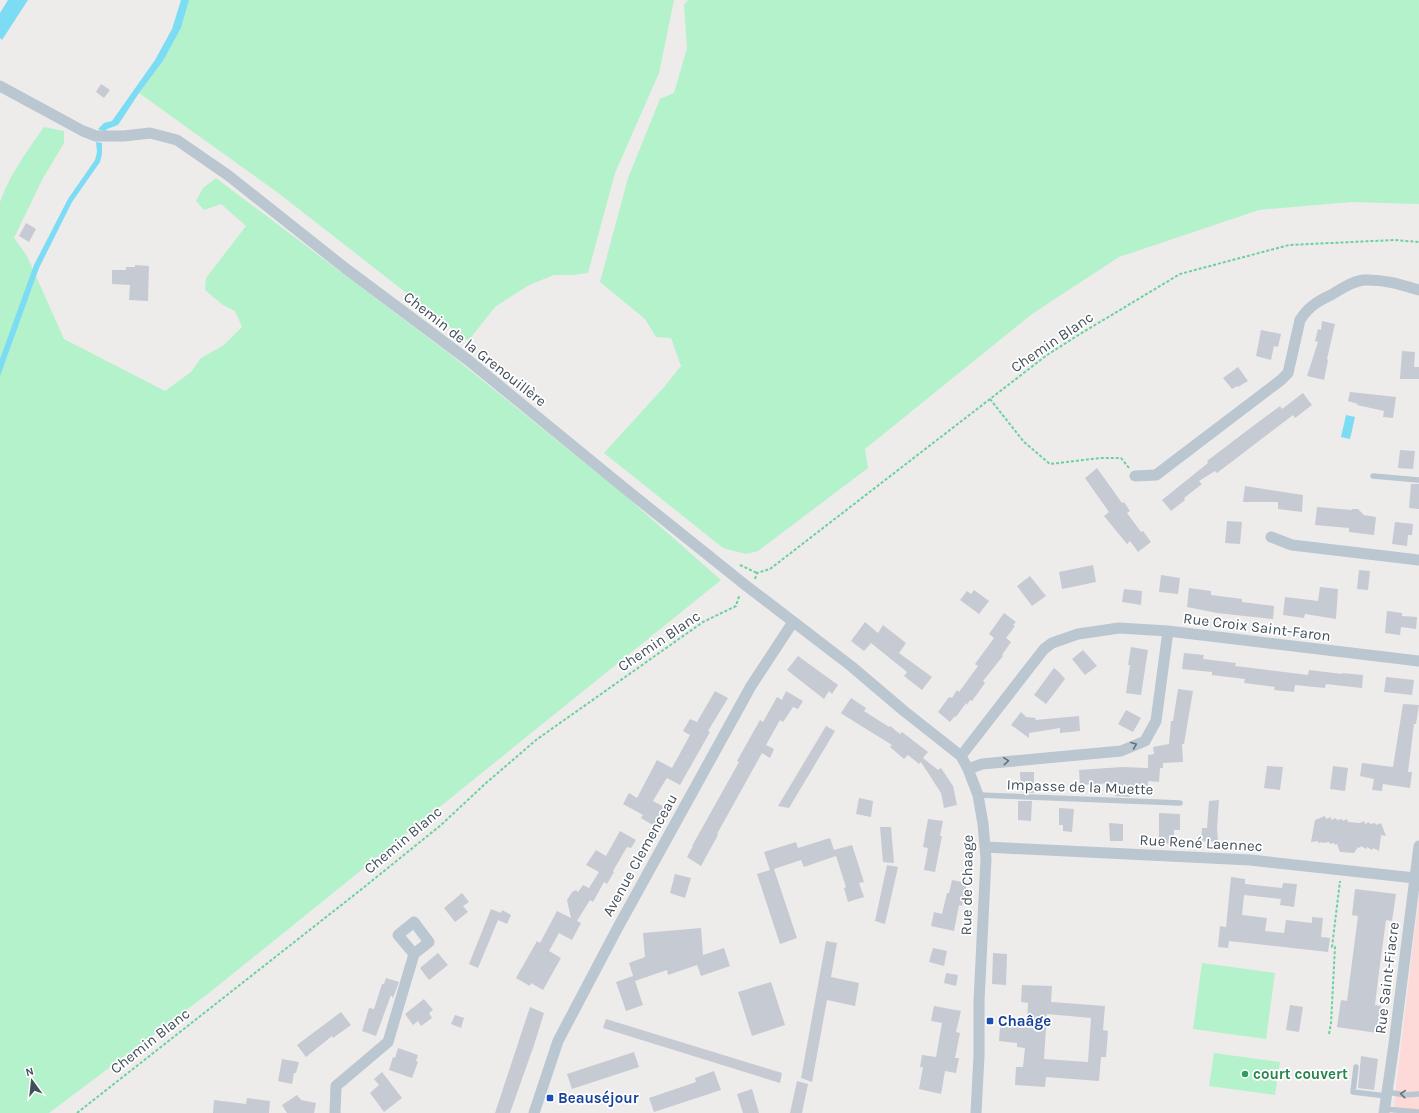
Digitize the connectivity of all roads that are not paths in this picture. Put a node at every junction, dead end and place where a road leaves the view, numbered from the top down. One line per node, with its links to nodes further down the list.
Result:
1 (0, 86): 8 (street, Chemin de la Grenouillère)
2 (1419, 290): 3 (street)
3 (1135, 476)
4 (1373, 476): 5 (lane)
5 (1419, 480)
6 (1271, 537): 7 (street)
7 (1419, 560)
8 (793, 622): 11 (street, Rue de Chaage); 25 (street, Avenue Clemenceau)
9 (1168, 631): 10 (street, Rue Croix Saint-Faron); 11 (street); 12 (street, Rue Croix Saint-Faron, one-way to 9)
10 (1419, 661)
11 (961, 756): 12 (street, Rue de Chaage)
12 (968, 769): 13 (street, Rue de Chaage)
13 (978, 795): 14 (lane, Impasse de la Muette); 16 (street, Rue de Chaage)
14 (1180, 803)
15 (1419, 846): 17 (street, Rue Saint-Fiacre)
16 (985, 847): 17 (street, Rue René Laennec); 26 (street, Rue de Chaage)
17 (1417, 871): 20 (street, Rue Saint-Fiacre)
18 (414, 954): 24 (street)
19 (1356, 1067): 20 (lane)
20 (1386, 1094): 21 (lane, one-way to 20); 22 (street, Rue Saint-Fiacre)
21 (1419, 1094)
22 (1384, 1111): 23 (lane)
23 (1419, 1112)
24 (335, 1113)
25 (534, 1113)
26 (976, 1113)

